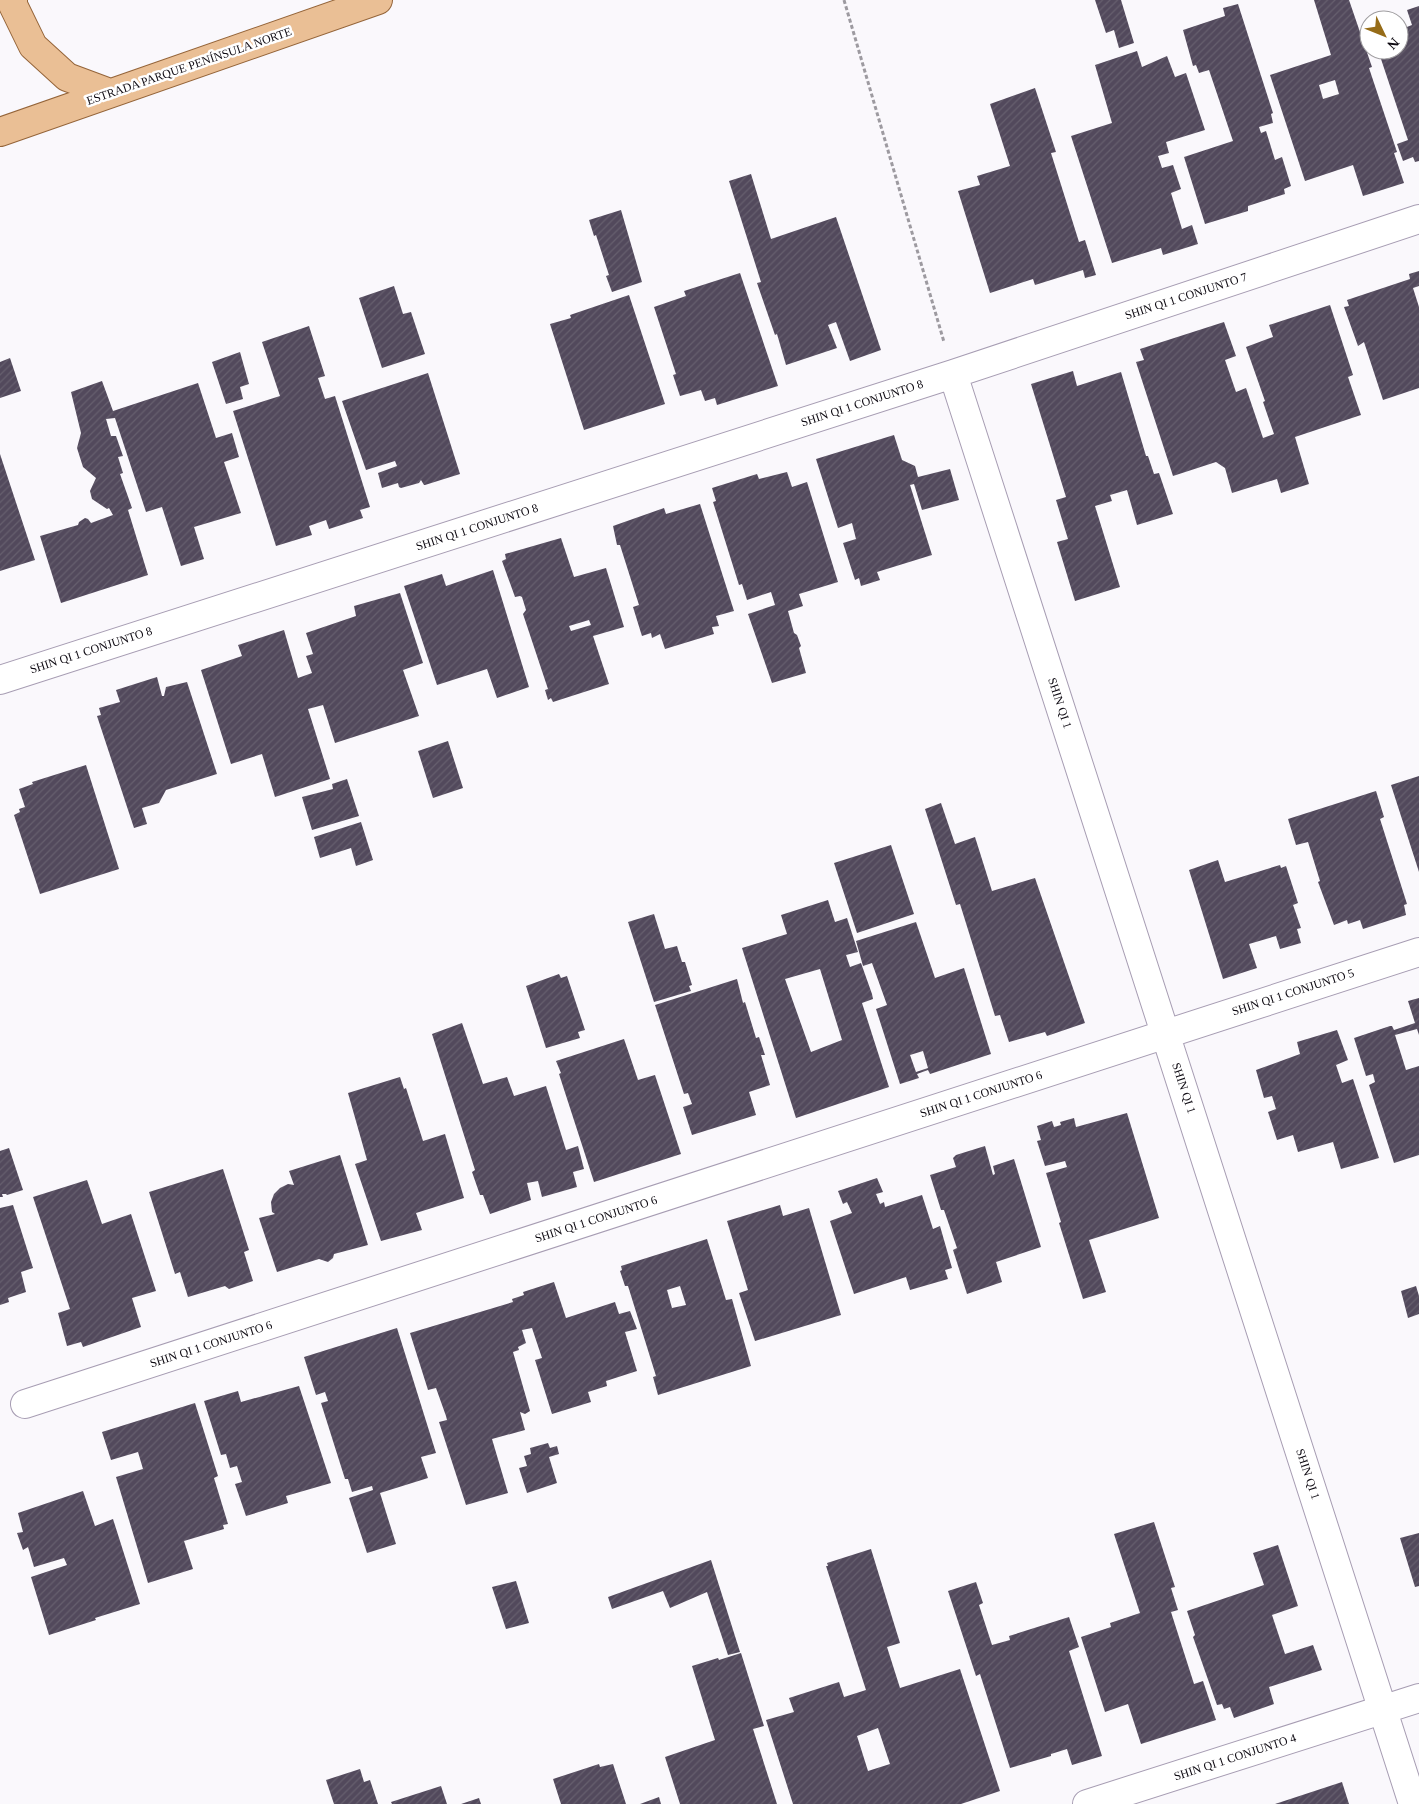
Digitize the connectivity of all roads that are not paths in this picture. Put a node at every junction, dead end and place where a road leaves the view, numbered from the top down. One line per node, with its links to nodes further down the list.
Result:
1 (13, 0): 3 (main road)
2 (378, 0): 3 (main road, ESTRADA PARQUE PENÍNSULA NORTE)
3 (110, 93): 4 (main road, ESTRADA PARQUE PENÍNSULA NORTE)
4 (0, 132)
5 (1419, 219): 6 (street, SHIN QI 1 CONJUNTO 7)
6 (954, 374): 7 (street, SHIN QI 1 CONJUNTO 8); 9 (street, SHIN QI 1)
7 (0, 680)
8 (1419, 952): 9 (street, SHIN QI 1 CONJUNTO 5)
9 (1167, 1033): 10 (street, SHIN QI 1 CONJUNTO 6); 12 (street, SHIN QI 1)
10 (25, 1404)
11 (1419, 1698): 12 (street, SHIN QI 1 CONJUNTO 4)
12 (1383, 1709): 13 (street, SHIN QI 1 CONJUNTO 4); 14 (street, SHIN QI 1)
13 (1087, 1804)
14 (1413, 1804)

